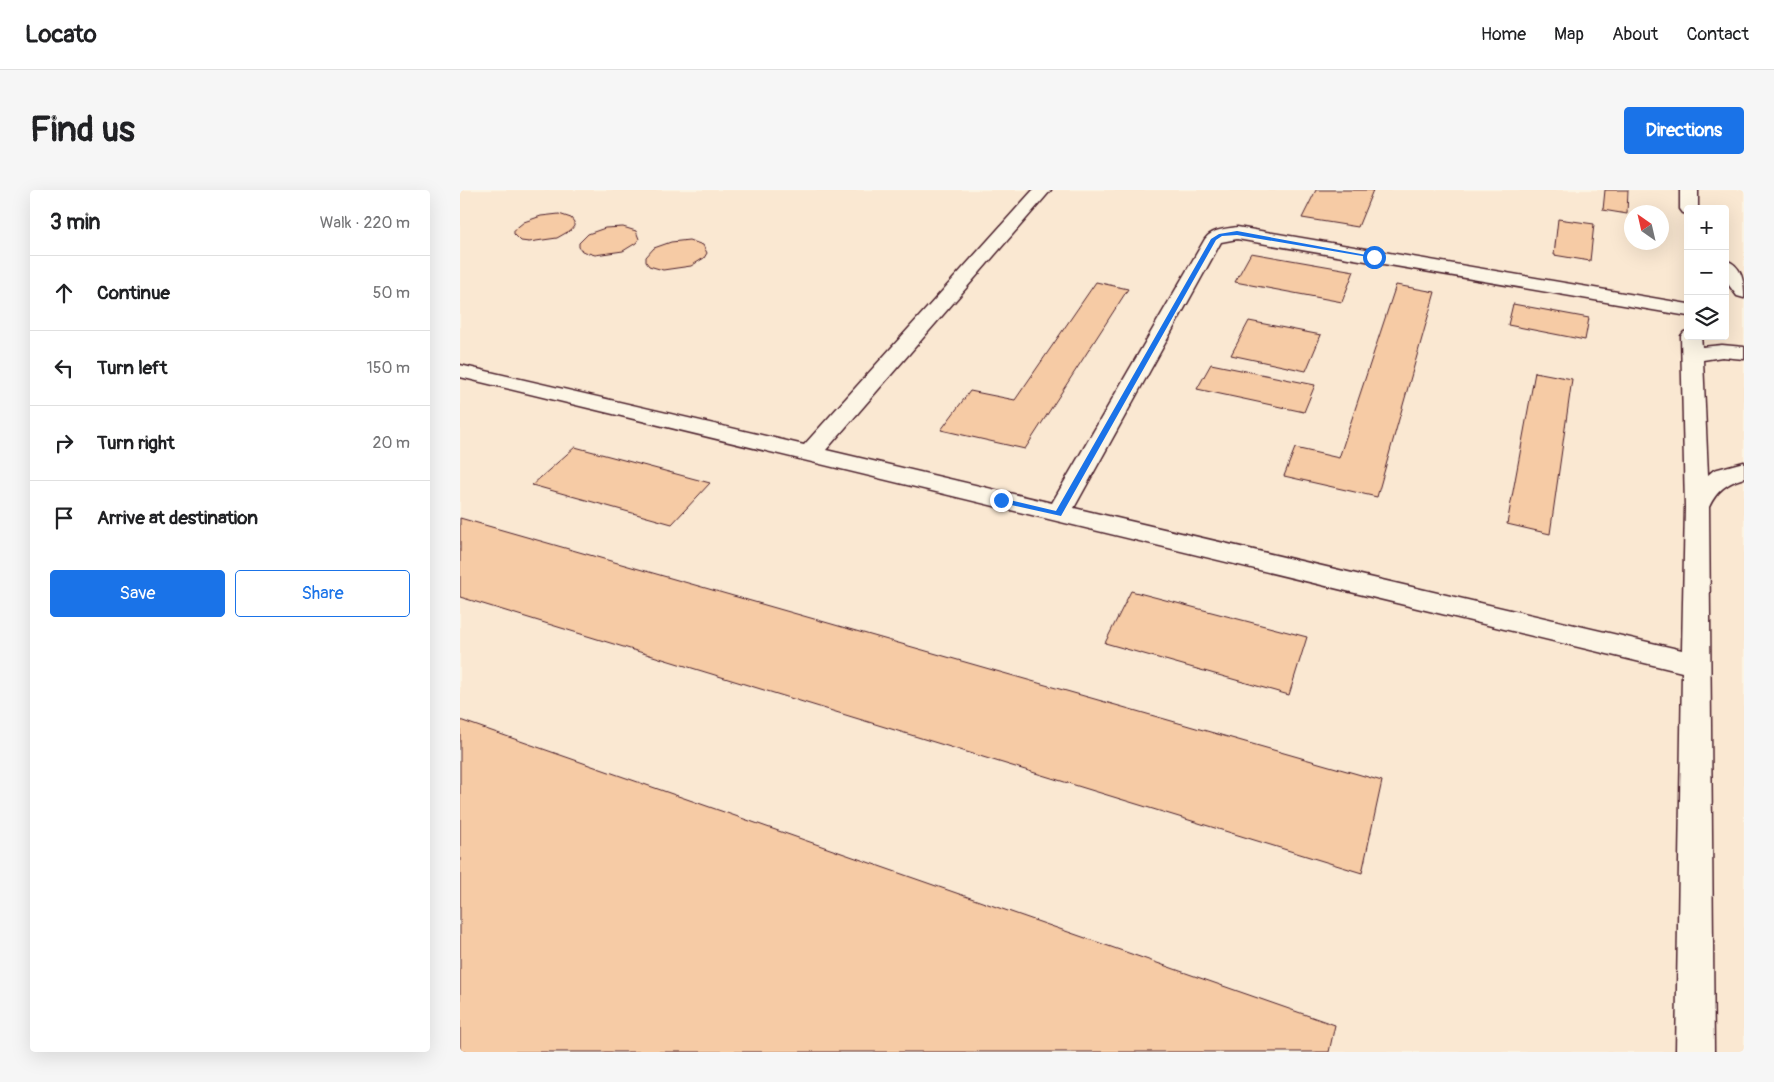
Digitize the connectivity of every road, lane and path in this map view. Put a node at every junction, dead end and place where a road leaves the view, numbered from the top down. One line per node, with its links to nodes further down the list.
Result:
1 (1042, 190): 10 (lane)
2 (1688, 190): 3 (lane)
3 (1689, 205)
4 (1729, 271): 5 (lane)
5 (1744, 292)
6 (1684, 309): 13 (lane)
7 (1692, 345): 8 (lane); 12 (lane)
8 (1744, 353)
9 (460, 372): 10 (lane)
10 (810, 454): 13 (lane)
11 (1744, 470): 12 (lane)
12 (1697, 507): 14 (lane)
13 (1058, 514): 14 (lane)
14 (1696, 664): 15 (lane)
15 (1695, 1052)

